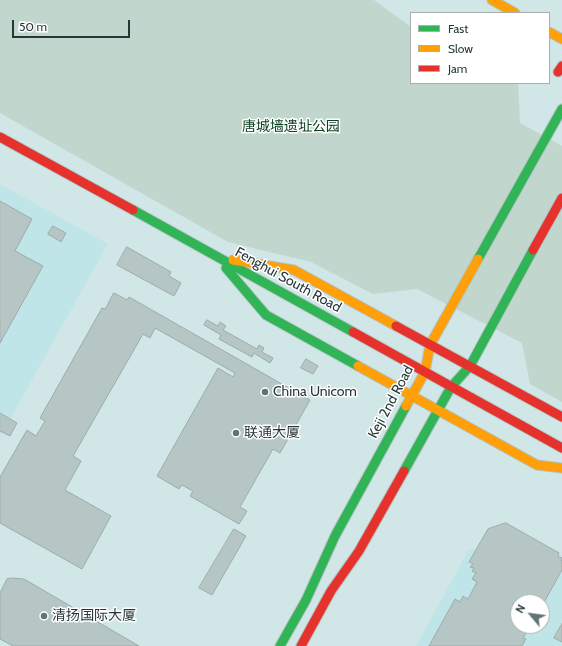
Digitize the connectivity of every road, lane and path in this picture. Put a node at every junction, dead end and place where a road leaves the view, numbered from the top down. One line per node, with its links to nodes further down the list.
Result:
1 (492, 0): 2 (main road)
2 (513, 12)
3 (550, 33): 4 (main road)
4 (562, 39)
5 (562, 109): 9 (main road, Keji 2nd Road)
6 (0, 137): 8 (main road, Fenghui South Road)
7 (562, 198): 10 (main road)
8 (216, 257): 9 (main road); 11 (main road, Fenghui South Road); 13 (main road)
9 (430, 345): 10 (main road); 11 (main road, Keji 2nd Road)
10 (470, 366): 12 (main road); 15 (main road)
11 (425, 372): 12 (main road, Fenghui South Road); 13 (main road, Keji 2nd Road)
12 (451, 386): 14 (main road); 16 (main road, Fenghui South Road)
13 (412, 396): 14 (main road); 18 (main road, Keji 2nd Road)
14 (438, 410): 17 (main road); 19 (main road)
15 (562, 417)
16 (562, 448)
17 (562, 468)
18 (280, 646)
19 (301, 646)

